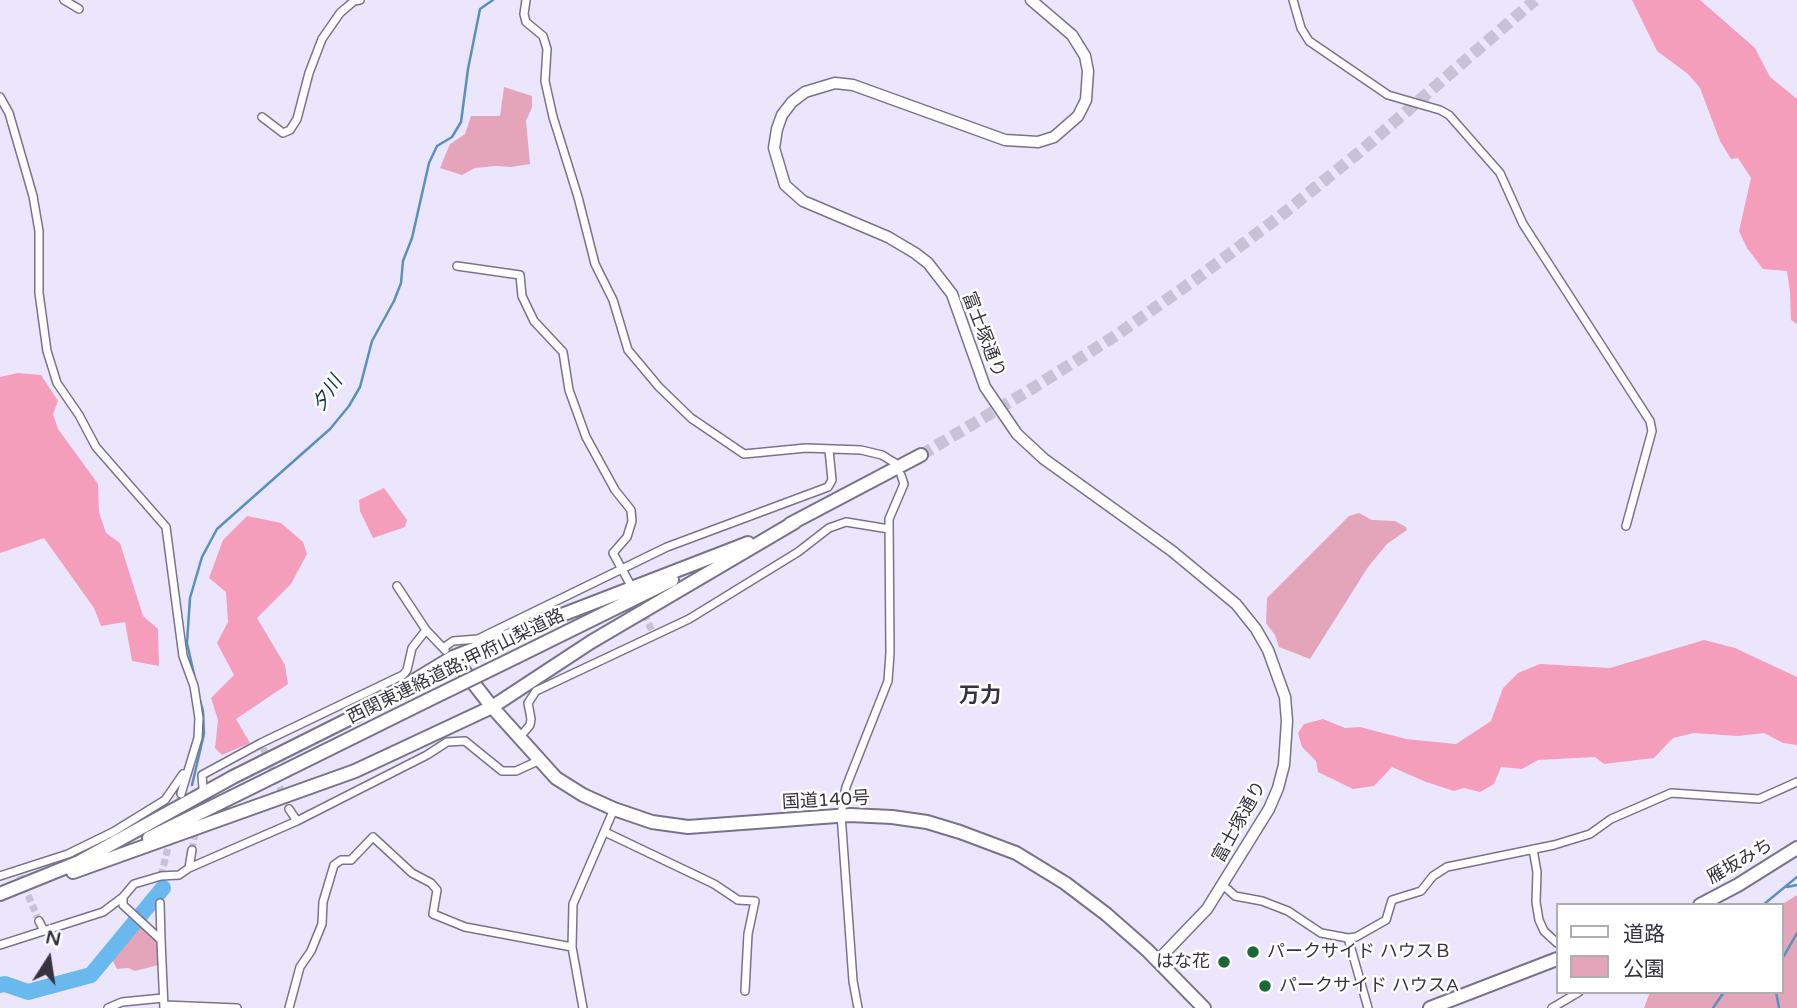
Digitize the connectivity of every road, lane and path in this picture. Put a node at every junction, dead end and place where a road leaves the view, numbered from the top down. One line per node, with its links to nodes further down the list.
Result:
1 (64, 0): 6 (street)
2 (360, 0): 8 (street)
3 (526, 0): 10 (street)
4 (1031, 0): 42 (street, 富士塚通り)
5 (1293, 0): 15 (street)
6 (79, 9)
7 (0, 97): 27 (street)
8 (262, 117)
9 (457, 266): 18 (street)
10 (829, 450): 12 (street); 18 (street)
11 (921, 454): 14 (highway, 西関東連絡道路;甲府山梨道路)
12 (895, 463)
13 (901, 475): 16 (street)
14 (795, 522): 17 (highway, 西関東連絡道路;甲府山梨道路); 24 (highway)
15 (1626, 526)
16 (889, 529): 25 (street); 33 (street)
17 (747, 543): 23 (highway); 40 (highway, 西関東連絡道路;甲府山梨道路, bridge)
18 (622, 569): 19 (street); 22 (street)
19 (629, 582)
20 (397, 586): 21 (street)
21 (426, 630): 22 (street); 29 (street)
22 (443, 648): 23 (street)
23 (453, 657): 24 (highway, 国道140号); 43 (highway)
24 (492, 708): 25 (highway, 国道140号); 40 (highway)
25 (520, 737): 26 (highway, 国道140号)
26 (540, 759): 32 (highway, 国道140号); 34 (street)
27 (188, 768): 30 (street); 41 (street)
28 (1797, 782): 37 (street)
29 (203, 788)
30 (181, 794)
31 (289, 809): 34 (street)
32 (614, 809): 33 (highway, 国道140号); 35 (street)
33 (841, 814): 55 (highway, 国道140号); 65 (street)
34 (298, 821): 39 (street)
35 (605, 832): 53 (street); 56 (street)
36 (1797, 848): 46 (highway, 雁坂みち)
37 (1533, 849): 49 (street); 51 (street)
38 (192, 850): 39 (street)
39 (189, 868): 44 (street)
40 (73, 872): 43 (highway, 西関東連絡道路;甲府山梨道路)
41 (0, 876)
42 (1223, 885): 49 (street); 55 (street, 富士塚通り)
43 (0, 897)
44 (123, 897): 48 (street); 50 (street)
45 (160, 903): 50 (street)
46 (1704, 903)
47 (39, 921): 48 (street)
48 (44, 931): 52 (street)
49 (1348, 938): 66 (street)
50 (161, 940): 58 (street)
51 (1556, 942)
52 (0, 945)
53 (572, 947): 63 (street); 64 (street)
54 (1556, 959): 67 (highway)
55 (1158, 960): 59 (highway, 国道140号)
56 (745, 990)
57 (1576, 994): 60 (street)
58 (164, 1004): 61 (street); 62 (street)
59 (1199, 1006)
60 (1558, 1007)
61 (108, 1008)
62 (237, 1008)
63 (289, 1008)
64 (583, 1008)
65 (858, 1008)
66 (1368, 1008)
67 (1430, 1008)

